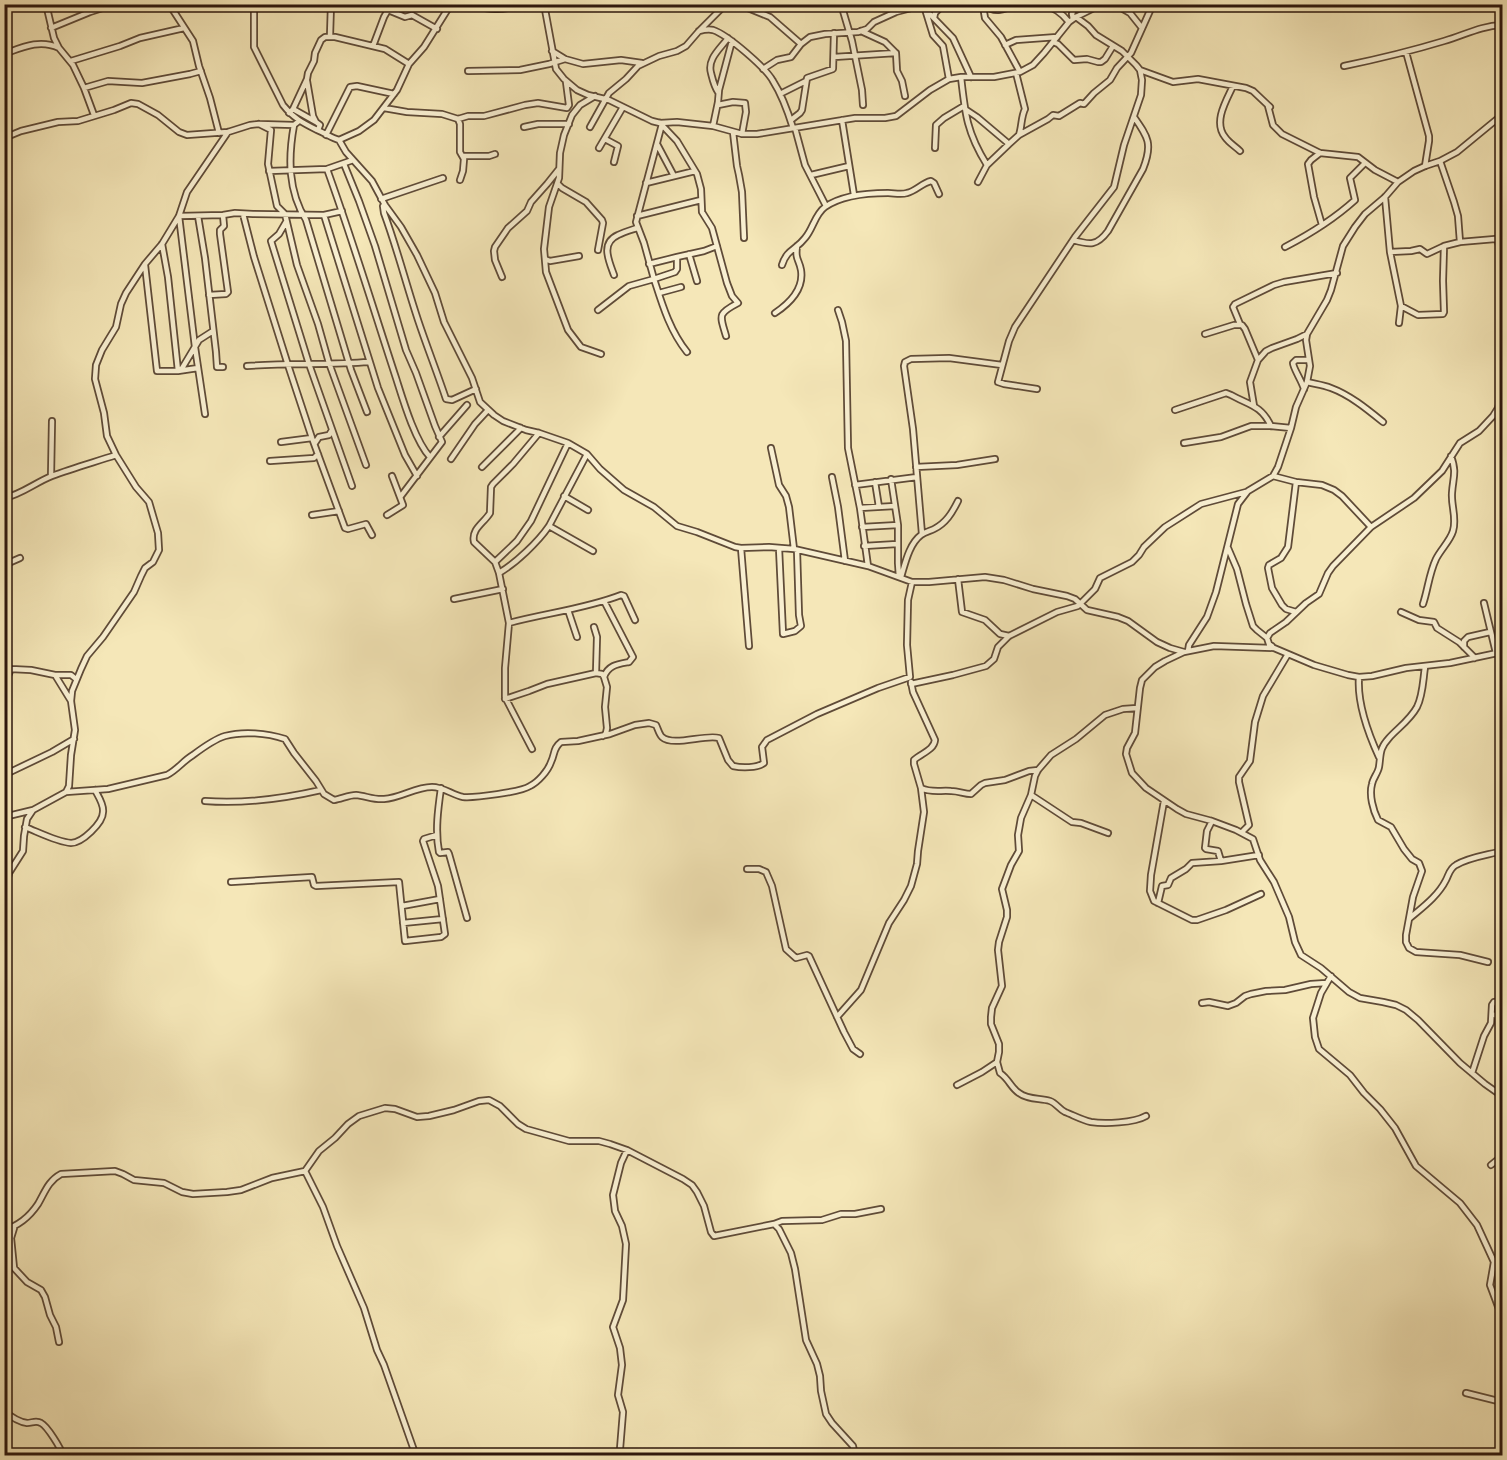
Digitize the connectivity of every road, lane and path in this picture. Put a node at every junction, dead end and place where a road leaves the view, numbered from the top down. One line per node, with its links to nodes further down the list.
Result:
1 (14, 4): 2 (street)
2 (25, 4)
3 (46, 4): 31 (street)
4 (116, 4): 31 (street)
5 (169, 4): 32 (street)
6 (254, 4): 85 (street)
7 (331, 4): 39 (street)
8 (465, 4): 9 (street)
9 (530, 4)
10 (544, 4): 48 (street)
11 (726, 4): 35 (street)
12 (738, 4): 43 (street)
13 (841, 4): 38 (street)
14 (944, 4): 28 (street)
15 (1016, 4): 23 (street)
16 (1026, 4): 24 (street)
17 (1058, 4): 27 (street)
18 (1082, 4): 26 (street)
19 (1102, 4): 29 (street)
20 (1120, 4): 33 (street)
21 (1153, 4): 33 (street)
22 (452, 5): 34 (street)
23 (986, 5): 44 (street)
24 (1044, 5): 27 (street)
25 (925, 6): 28 (street); 36 (street); 69 (street)
26 (1074, 7): 29 (street)
27 (1062, 14): 29 (street)
28 (934, 18): 67 (street)
29 (1072, 19): 40 (street); 46 (street)
30 (1503, 25): 50 (street)
31 (51, 28): 47 (street)
32 (184, 28): 56 (street); 63 (street)
33 (1142, 28): 54 (street)
34 (437, 29): 45 (street); 59 (street)
35 (699, 31): 41 (street); 58 (street)
36 (861, 31): 38 (street); 49 (street)
37 (834, 33): 38 (street); 43 (street); 53 (street)
38 (850, 33): 52 (street)
39 (330, 36): 45 (street); 68 (street)
40 (1057, 37): 42 (street); 44 (street)
41 (730, 40): 61 (street); 74 (street); 74 (street)
42 (1053, 42): 46 (street); 65 (street)
43 (801, 44): 61 (street)
44 (1005, 45): 65 (street)
45 (373, 46): 59 (street)
46 (1113, 46): 54 (street)
47 (59, 48): 51 (street); 56 (street)
48 (552, 51): 55 (street); 57 (street)
49 (896, 52): 52 (street); 78 (street)
50 (1406, 52): 60 (street); 126 (street)
51 (4, 54)
52 (855, 56): 53 (street); 81 (street)
53 (834, 57): 70 (street)
54 (1128, 57): 62 (street); 107 (street)
55 (565, 59): 57 (street); 58 (street)
56 (71, 61): 73 (street)
57 (555, 62): 64 (street); 71 (street)
58 (642, 63): 79 (street)
59 (409, 64): 75 (street)
60 (1344, 66)
61 (762, 69): 76 (street)
62 (1140, 70): 72 (street); 88 (street)
63 (201, 71): 73 (street); 104 (street)
64 (468, 71)
65 (1018, 73): 67 (street); 107 (street)
66 (961, 77): 67 (street); 69 (street); 84 (street)
67 (971, 77)
68 (307, 79): 85 (street); 92 (street)
69 (950, 79): 91 (street)
70 (806, 81): 76 (street); 90 (street)
71 (566, 82): 77 (street); 89 (street)
72 (1233, 86): 115 (street); 116 (street)
73 (84, 88): 86 (street)
74 (718, 92): 80 (street)
75 (394, 94): 83 (street); 106 (street)
76 (780, 94): 90 (street)
77 (595, 96): 79 (street); 96 (street)
78 (905, 96)
79 (606, 98): 82 (street); 99 (street)
80 (718, 105): 97 (street); 105 (street)
81 (863, 105)
82 (623, 107): 94 (street); 109 (street)
83 (384, 108): 89 (street); 110 (street)
84 (965, 108): 112 (street); 114 (street); 124 (street)
85 (291, 111): 92 (street); 93 (street)
86 (94, 115): 104 (street); 108 (street)
87 (1503, 115): 120 (street)
88 (1134, 117): 159 (street); 159 (street)
89 (458, 119): 118 (street)
90 (791, 120): 100 (street)
91 (842, 120): 100 (street); 125 (street)
92 (316, 122): 101 (street)
93 (297, 123): 95 (street); 101 (street); 129 (street)
94 (661, 123): 97 (street); 111 (street); 131 (street)
95 (259, 124): 102 (street); 130 (street)
96 (569, 124): 98 (street); 128 (street)
97 (713, 126): 103 (street)
98 (524, 127)
99 (590, 127)
100 (794, 128): 105 (street); 132 (street)
101 (318, 130): 106 (street)
102 (228, 132): 104 (street); 152 (street)
103 (733, 132): 105 (street); 158 (street)
104 (219, 133)
105 (742, 134)
106 (326, 135): 110 (street)
107 (1019, 135): 112 (street)
108 (4, 138)
109 (605, 139): 113 (street); 121 (street)
110 (339, 140): 119 (street)
111 (657, 144): 133 (street); 138 (street)
112 (1009, 144): 124 (street)
113 (599, 148)
114 (935, 148)
115 (1240, 151)
116 (1320, 153): 122 (street); 156 (street)
117 (495, 154): 118 (street)
118 (464, 156): 135 (street)
119 (354, 160): 123 (street); 144 (street)
120 (1440, 161): 126 (street); 160 (street)
121 (614, 162)
122 (1365, 163): 137 (street); 156 (street)
123 (344, 164): 127 (street); 229 (street)
124 (987, 165): 136 (street)
125 (849, 166): 132 (street); 141 (street)
126 (1425, 166): 137 (street)
127 (327, 169): 129 (street); 146 (street)
128 (560, 169): 139 (street); 178 (street)
129 (290, 170): 130 (street); 150 (street)
130 (269, 171): 148 (street)
131 (695, 171): 133 (street); 143 (street)
132 (811, 175): 145 (street)
133 (674, 176): 138 (street)
134 (443, 178): 144 (street)
135 (460, 180)
136 (978, 182)
137 (1398, 182): 142 (street)
138 (646, 183): 154 (street)
139 (558, 184): 166 (street); 171 (street)
140 (939, 194): 141 (street)
141 (854, 195): 145 (street)
142 (1385, 197): 167 (street); 176 (street)
143 (701, 200): 154 (street); 162 (street)
144 (383, 202): 214 (street); 214 (street)
145 (826, 206): 163 (street)
146 (342, 211): 151 (street); 239 (street)
147 (243, 214): 148 (street); 149 (street); 205 (street)
148 (285, 214): 150 (street); 155 (street)
149 (223, 215): 153 (street); 183 (street)
150 (303, 215): 151 (street); 203 (street)
151 (324, 215): 201 (street)
152 (179, 216): 153 (street); 161 (street); 194 (street)
153 (198, 216): 183 (street)
154 (637, 216): 157 (street)
155 (286, 222): 202 (street); 204 (street)
156 (1322, 225): 165 (street)
157 (637, 228): 174 (street); 177 (street)
158 (744, 238)
159 (1073, 240): 206 (street)
160 (1460, 242): 164 (street); 172 (street)
161 (162, 244): 173 (street); 200 (street)
162 (717, 246): 168 (street); 193 (street)
163 (797, 246): 175 (street); 187 (street)
164 (1444, 246): 167 (street); 184 (street)
165 (1285, 247)
166 (598, 250)
167 (1390, 252): 184 (street)
168 (689, 254): 170 (street); 180 (street)
169 (579, 256): 171 (street)
170 (677, 257): 174 (street); 179 (street)
171 (545, 259): 196 (street)
172 (1503, 260)
173 (145, 264): 210 (street); 237 (street)
174 (649, 264): 179 (street)
175 (782, 265)
176 (1337, 273): 189 (street); 192 (street)
177 (614, 275)
178 (502, 277)
179 (654, 279): 182 (street); 185 (street)
180 (697, 281)
181 (681, 286): 182 (street)
182 (659, 293): 195 (street)
183 (209, 295): 190 (street)
184 (1401, 306): 188 (street)
185 (598, 310)
186 (838, 310): 255 (street)
187 (775, 313)
188 (1399, 323)
189 (1240, 324): 191 (street); 198 (street)
190 (213, 331): 194 (street); 209 (street)
191 (1205, 334)
192 (1307, 334): 198 (street); 199 (street)
193 (726, 336)
194 (195, 347): 197 (street); 208 (street)
195 (687, 352)
196 (601, 354)
197 (187, 359): 200 (street); 210 (street)
198 (1258, 360): 217 (street)
199 (1309, 360): 211 (street); 213 (street)
200 (177, 362): 210 (street)
201 (369, 362): 203 (street); 248 (street)
202 (329, 363): 203 (street); 204 (street); 243 (street)
203 (350, 363): 220 (street)
204 (309, 364): 205 (street); 227 (street)
205 (288, 365): 207 (street); 230 (street)
206 (1002, 365): 215 (street); 245 (street)
207 (248, 366)
208 (198, 368): 210 (street); 221 (street)
209 (223, 368)
210 (179, 371)
211 (1307, 382): 213 (street); 223 (street)
212 (1503, 383): 238 (street)
213 (1304, 388): 226 (street)
214 (476, 389): 218 (street)
215 (1037, 389)
216 (467, 405): 229 (street)
217 (1254, 406): 219 (street); 224 (street)
218 (488, 410): 225 (street); 240 (street)
219 (1175, 410)
220 (367, 412)
221 (205, 414)
222 (52, 421): 246 (street)
223 (1383, 422)
224 (1271, 426): 226 (street); 233 (street)
225 (521, 428): 228 (street); 244 (street)
226 (1291, 428): 249 (street)
227 (332, 430): 230 (street); 256 (street)
228 (539, 433): 232 (street); 284 (street)
229 (439, 436): 239 (street)
230 (313, 441): 231 (street); 235 (street)
231 (281, 442)
232 (568, 443): 236 (street); 284 (street)
233 (1184, 443)
234 (771, 448): 280 (street)
235 (318, 454): 242 (street); 266 (street)
236 (586, 454): 259 (street); 277 (street)
237 (116, 455): 246 (street); 322 (street)
238 (1451, 456): 272 (street); 296 (street)
239 (430, 457): 248 (street)
240 (451, 459)
241 (995, 459): 245 (street)
242 (270, 461)
243 (366, 465)
244 (482, 467)
245 (916, 467): 251 (street)
246 (51, 476): 260 (street)
247 (392, 476): 258 (street)
248 (417, 476): 258 (street)
249 (1273, 476): 254 (street); 257 (street)
250 (832, 477): 283 (street)
251 (917, 477): 252 (street); 273 (street)
252 (891, 480): 253 (street); 262 (street)
253 (875, 482): 255 (street); 263 (street)
254 (1296, 482): 272 (street); 298 (street)
255 (855, 485): 264 (street)
256 (352, 486)
257 (1248, 491): 279 (street); 295 (street)
258 (401, 496): 268 (street)
259 (564, 496): 265 (street); 270 (street)
260 (4, 498)
261 (958, 501): 273 (street)
262 (895, 506): 263 (street); 269 (street)
263 (879, 507): 264 (street)
264 (860, 508): 271 (street)
265 (588, 510)
266 (339, 511): 267 (street); 274 (street)
267 (312, 515)
268 (387, 515)
269 (898, 525): 271 (street); 275 (street)
270 (549, 526): 281 (street); 287 (street)
271 (862, 527): 276 (street)
272 (1371, 527): 298 (street)
273 (922, 534): 288 (street)
274 (372, 535)
275 (897, 544): 276 (street); 288 (street)
276 (864, 546): 286 (street)
277 (741, 548): 278 (street); 307 (street)
278 (779, 548): 280 (street); 280 (street)
279 (1228, 548): 306 (street); 310 (street)
280 (796, 550): 283 (street)
281 (593, 551)
282 (20, 558): 285 (street)
283 (845, 561): 286 (street)
284 (495, 562): 287 (street)
285 (4, 565)
286 (868, 566): 288 (street)
287 (500, 573): 291 (street)
288 (900, 577): 290 (street)
289 (958, 579): 290 (street); 295 (street); 304 (street)
290 (912, 582): 320 (street)
291 (503, 589): 292 (street); 301 (street)
292 (454, 600)
293 (604, 601): 297 (street); 300 (street); 319 (street)
294 (1484, 603): 303 (street)
295 (1080, 604): 304 (street); 310 (street)
296 (1423, 604)
297 (568, 610): 301 (street); 305 (street)
298 (1296, 612): 306 (street)
299 (1401, 612): 308 (street)
300 (635, 620)
301 (509, 623): 325 (street)
302 (594, 627): 317 (street)
303 (1491, 632): 308 (street); 311 (street)
304 (1009, 636): 323 (street)
305 (577, 637)
306 (1267, 638): 309 (street)
307 (749, 646)
308 (1464, 647): 313 (street)
309 (1274, 648): 310 (street); 312 (street)
310 (1186, 651): 328 (street)
311 (1499, 653): 313 (street)
312 (1288, 654): 321 (street); 348 (street)
313 (1475, 658): 315 (street)
314 (4, 665): 316 (street)
315 (1425, 667): 321 (street); 332 (street)
316 (11, 669): 318 (street); 324 (street)
317 (596, 673): 319 (street); 325 (street)
318 (55, 675): 322 (street); 326 (street)
319 (604, 677): 329 (street)
320 (910, 677): 323 (street); 329 (street)
321 (1359, 677): 332 (street)
322 (76, 679): 326 (street)
323 (911, 684): 336 (street)
324 (4, 685)
325 (505, 699): 331 (street)
326 (71, 701): 330 (street)
327 (5, 704): 334 (street)
328 (1137, 708): 333 (street); 342 (street)
329 (603, 736): 335 (street)
330 (74, 739): 334 (street); 339 (street)
331 (532, 749)
332 (1379, 757): 362 (street)
333 (1038, 770): 336 (street); 340 (street)
334 (6, 774)
335 (441, 788): 338 (street); 349 (street)
336 (921, 788): 370 (street)
337 (95, 790): 338 (street); 339 (street); 346 (street)
338 (321, 790): 341 (street)
339 (66, 792): 343 (street)
340 (1031, 795): 347 (street); 373 (street)
341 (204, 801)
342 (1164, 801): 345 (street); 358 (street)
343 (33, 810): 344 (street); 346 (street)
344 (4, 817)
345 (1212, 821): 348 (street); 352 (street)
346 (25, 828): 355 (street)
347 (1108, 833)
348 (1243, 833): 351 (street)
349 (438, 835): 357 (street); 360 (street)
350 (1503, 851): 362 (street)
351 (1258, 855): 352 (street); 365 (street)
352 (1221, 861): 358 (street)
353 (747, 869): 370 (street)
354 (231, 882): 359 (street)
355 (4, 894)
356 (1261, 894): 358 (street)
357 (440, 899): 359 (street); 361 (street)
358 (1158, 903)
359 (402, 906): 363 (street)
360 (467, 918)
361 (443, 919): 363 (street); 363 (street)
362 (1409, 919): 364 (street)
363 (403, 923)
364 (1488, 962)
365 (1331, 976): 366 (street); 374 (street)
366 (1326, 983): 368 (street); 386 (street)
367 (1503, 1001): 369 (street)
368 (1202, 1003)
369 (1492, 1014): 371 (street); 374 (street)
370 (837, 1017): 372 (street)
371 (1503, 1018)
372 (860, 1054)
373 (998, 1062): 375 (street); 377 (street)
374 (1472, 1073): 376 (street)
375 (957, 1085)
376 (1503, 1096)
377 (1146, 1116)
378 (627, 1150): 381 (street); 383 (street); 393 (street)
379 (1503, 1156): 380 (street)
380 (1491, 1165)
381 (305, 1171): 384 (street); 392 (street)
382 (881, 1209): 383 (street)
383 (774, 1224): 394 (street)
384 (14, 1228): 385 (street); 387 (street)
385 (4, 1230)
386 (1503, 1330)
387 (59, 1342)
388 (1466, 1393): 389 (street)
389 (1503, 1402)
390 (4, 1412): 391 (street)
391 (63, 1455)
392 (416, 1455)
393 (621, 1455)
394 (855, 1455)

